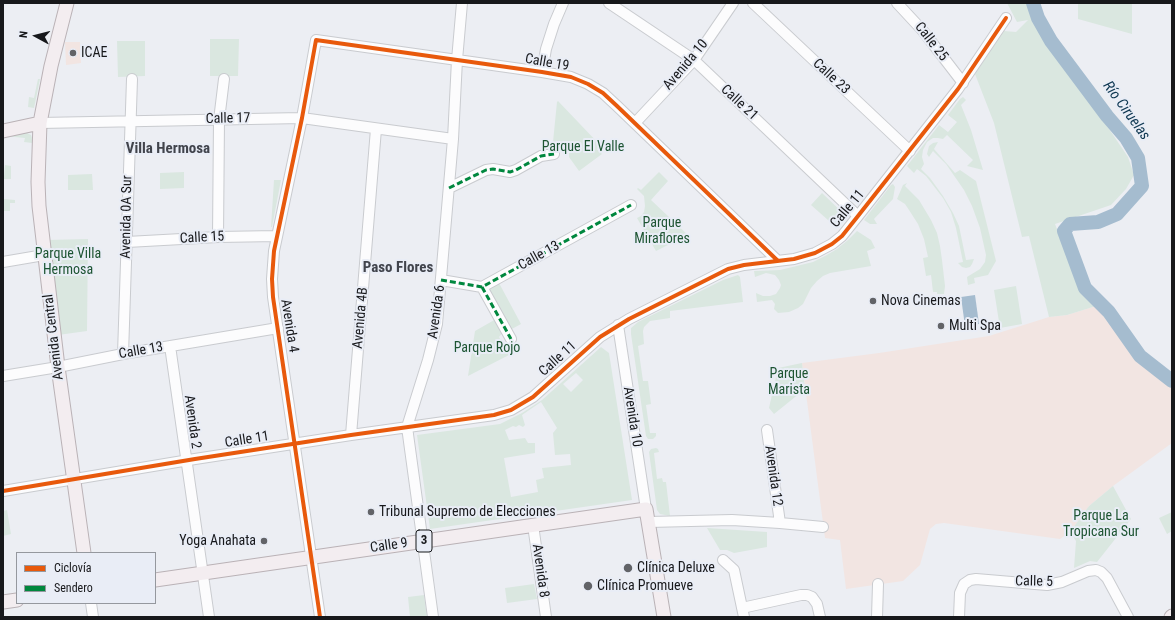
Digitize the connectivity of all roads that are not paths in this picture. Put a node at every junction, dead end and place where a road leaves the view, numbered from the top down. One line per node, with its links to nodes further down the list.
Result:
1 (67, 3): 20 (main road, Avenida Central)
2 (462, 3): 11 (street, Avenida 6)
3 (563, 3): 13 (street)
4 (609, 3): 12 (street, Calle 21)
5 (733, 3): 12 (street, Avenida 10)
6 (753, 3): 25 (street, Calle 23)
7 (897, 3): 8 (street, Calle 25)
8 (907, 7): 16 (street, Calle 25)
9 (1006, 18): 16 (street, Calle 11)
10 (316, 40): 11 (street, Calle 19); 17 (street, Avenida 4)
11 (457, 60): 13 (street, Calle 19); 24 (street, Avenida 6)
12 (694, 60): 21 (street, Avenida 10); 29 (street, Calle 21)
13 (542, 72): 21 (street, Calle 19)
14 (132, 79): 19 (street, Avenida 0A Sur)
15 (224, 79): 18 (street)
16 (963, 83): 25 (street, Calle 11)
17 (302, 118): 18 (street, Calle 17); 22 (street, Calle 17); 30 (street, Avenida 4)
18 (219, 120): 19 (street, Calle 17); 31 (street)
19 (130, 121): 20 (street, Calle 17); 32 (street, Avenida 0A Sur)
20 (40, 123): 23 (main road, Calle 17); 33 (main road, Avenida Central)
21 (635, 123): 34 (street, Calle 19)
22 (376, 129): 24 (street, Calle 17); 47 (street, Avenida 4B)
23 (3, 131)
24 (453, 140): 27 (street, Avenida 6)
25 (910, 151): 29 (street, Calle 11)
26 (554, 154): 27 (street)
27 (449, 188): 36 (street, Avenida 6)
28 (631, 205): 37 (street, Calle 13)
29 (858, 216): 34 (street, Calle 11)
30 (277, 236): 31 (street, Calle 15); 39 (street, Avenida 4)
31 (218, 237): 32 (street, Calle 15)
32 (127, 242): 42 (street, Avenida 0A Sur)
33 (44, 255): 35 (street); 43 (main road, Avenida Central)
34 (778, 261): 38 (street, Calle 11)
35 (3, 262)
36 (441, 280): 37 (street); 45 (street, Avenida 6)
37 (482, 287): 40 (street)
38 (618, 325): 45 (street, Calle 11); 52 (street, Avenida 10)
39 (278, 328): 41 (street, Calle 13); 48 (street, Avenida 4)
40 (511, 338)
41 (170, 346): 42 (street, Calle 13); 49 (street, Avenida 2)
42 (123, 354): 43 (street, Calle 13)
43 (58, 367): 44 (street, Calle 13); 50 (main road, Avenida Central)
44 (3, 376)
45 (407, 427): 47 (street, Calle 11); 56 (street, Avenida 6)
46 (767, 430): 53 (street, Avenida 12)
47 (351, 435): 48 (street, Calle 11)
48 (295, 443): 49 (street, Calle 11); 58 (street, Avenida 4)
49 (186, 460): 50 (street, Calle 11); 60 (street, Avenida 2)
50 (74, 479): 51 (street, Calle 11); 57 (main road, Avenida Central)
51 (3, 491)
52 (647, 515): 53 (street); 54 (main road, Calle 9 / 3); 72 (main road, Avenida 10)
53 (780, 523): 55 (street)
54 (533, 525): 56 (main road, Calle 9 / 3); 71 (street, Avenida 8)
55 (823, 527)
56 (424, 541): 58 (main road, Calle 9 / 3); 70 (street, Avenida 6)
57 (84, 552)
58 (312, 557): 60 (main road, Calle 9 / 3); 69 (street, Avenida 4)
59 (724, 560): 66 (street)
60 (202, 573): 61 (main road, Calle 9 / 3); 68 (street, Avenida 2)
61 (156, 580)
62 (878, 584): 74 (street)
63 (16, 600): 64 (main road)
64 (3, 602)
65 (91, 604): 67 (street)
66 (743, 612): 73 (street)
67 (93, 617)
68 (209, 617)
69 (320, 617)
70 (433, 617)
71 (546, 617)
72 (664, 617)
73 (820, 617)
74 (877, 617)
75 (959, 617): 76 (street, Calle 5)
76 (1128, 617)

